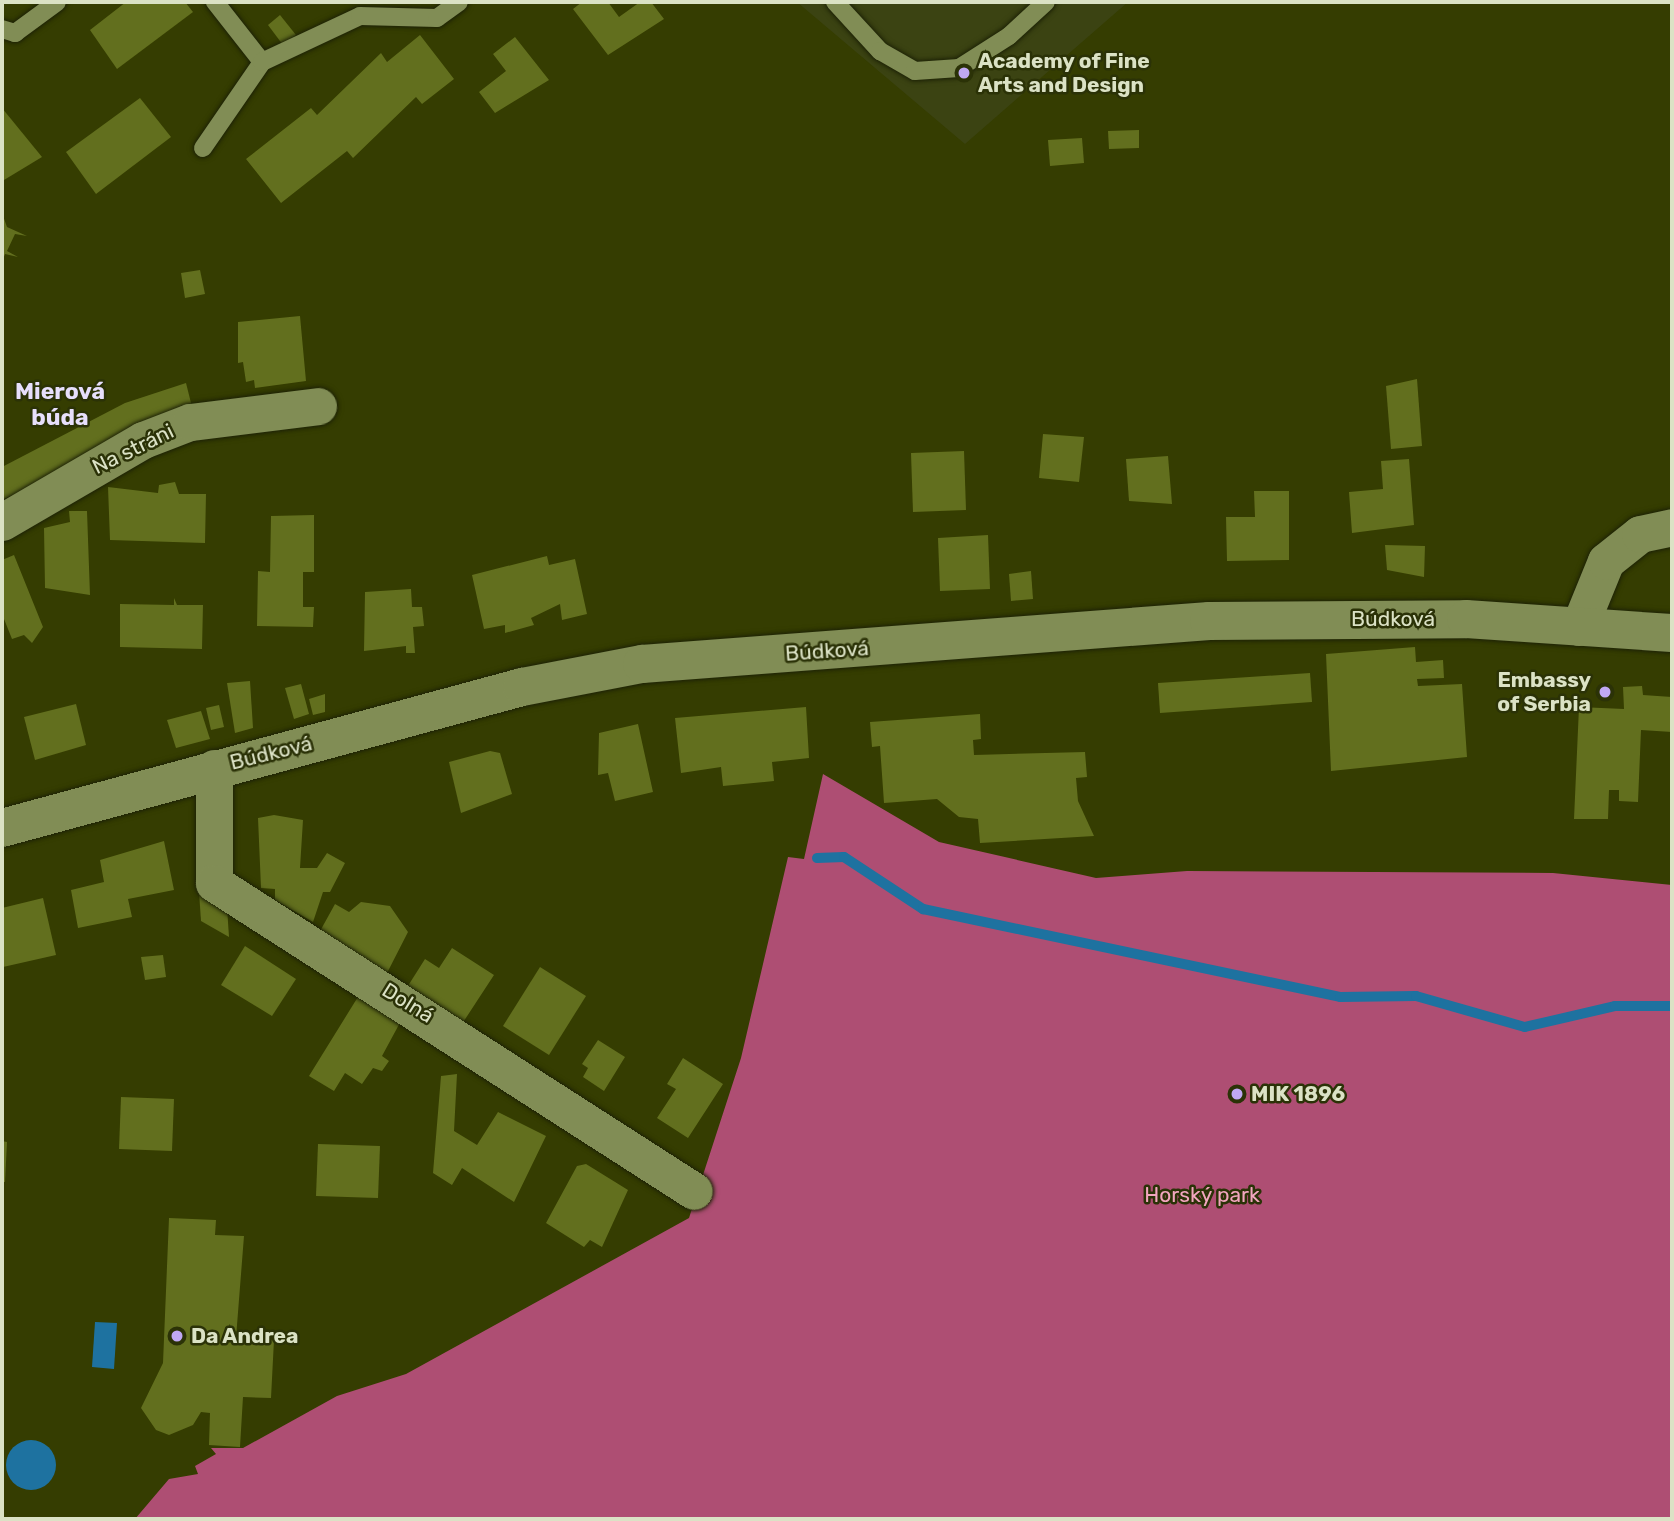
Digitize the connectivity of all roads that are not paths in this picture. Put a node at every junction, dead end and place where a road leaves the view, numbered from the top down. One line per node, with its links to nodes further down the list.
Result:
1 (57, 2): 6 (lane)
2 (215, 2): 7 (lane)
3 (459, 2): 7 (lane)
4 (835, 2): 5 (lane)
5 (1046, 2)
6 (2, 29)
7 (262, 62): 8 (lane)
8 (203, 148)
9 (318, 406): 10 (street, Na stráni)
10 (2, 522)
11 (1672, 527): 12 (street)
12 (1579, 627): 13 (street, Búdková); 14 (street, Búdková)
13 (1672, 633)
14 (214, 768): 15 (street, Búdková); 16 (street, Dolná)
15 (2, 828)
16 (694, 1191)

